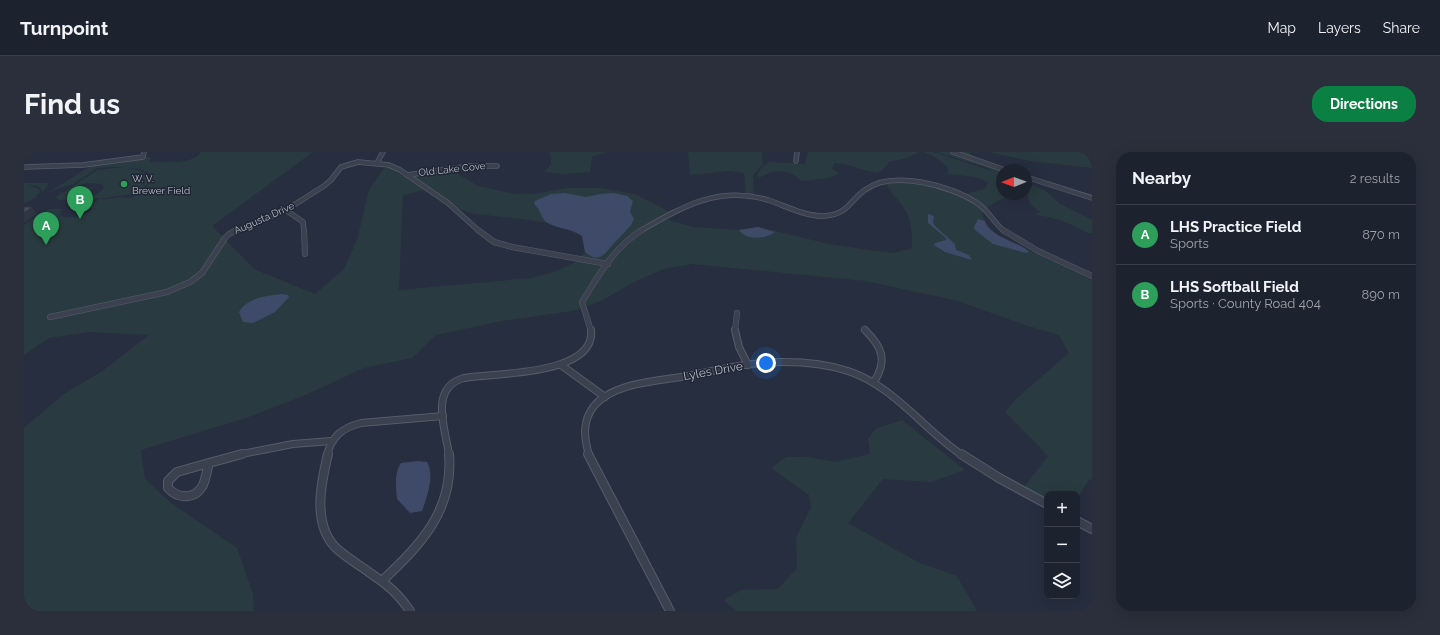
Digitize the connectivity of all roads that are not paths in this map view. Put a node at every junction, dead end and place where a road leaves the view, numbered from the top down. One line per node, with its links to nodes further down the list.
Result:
1 (144, 152): 8 (street)
2 (383, 152): 6 (street)
3 (797, 152): 5 (street)
4 (953, 152): 9 (street)
5 (796, 161)
6 (377, 163): 10 (street, Augusta Drive); 13 (street, Augusta Drive)
7 (497, 166): 10 (street, Old Lake Cove)
8 (24, 167)
9 (996, 167)
10 (407, 175): 15 (street, Augusta Drive)
11 (1032, 179): 12 (street)
12 (1092, 198)
13 (286, 210): 14 (street); 18 (street, Augusta Drive)
14 (305, 254)
15 (608, 264): 16 (street); 20 (street)
16 (1092, 276)
17 (737, 313): 21 (street)
18 (50, 317)
19 (864, 330): 22 (street)
20 (561, 365): 23 (street); 24 (street)
21 (748, 365): 22 (street, Lyles Drive); 23 (street, Lyles Drive)
22 (874, 382): 27 (street, Lyles Drive)
23 (605, 397): 32 (street, Lyles Drive)
24 (442, 416): 25 (street); 30 (street)
25 (331, 441): 26 (street); 30 (street)
26 (209, 462): 26 (street)
27 (1044, 502)
28 (1080, 523): 29 (street)
29 (1092, 529)
30 (382, 581): 31 (street)
31 (410, 611)
32 (670, 611)

